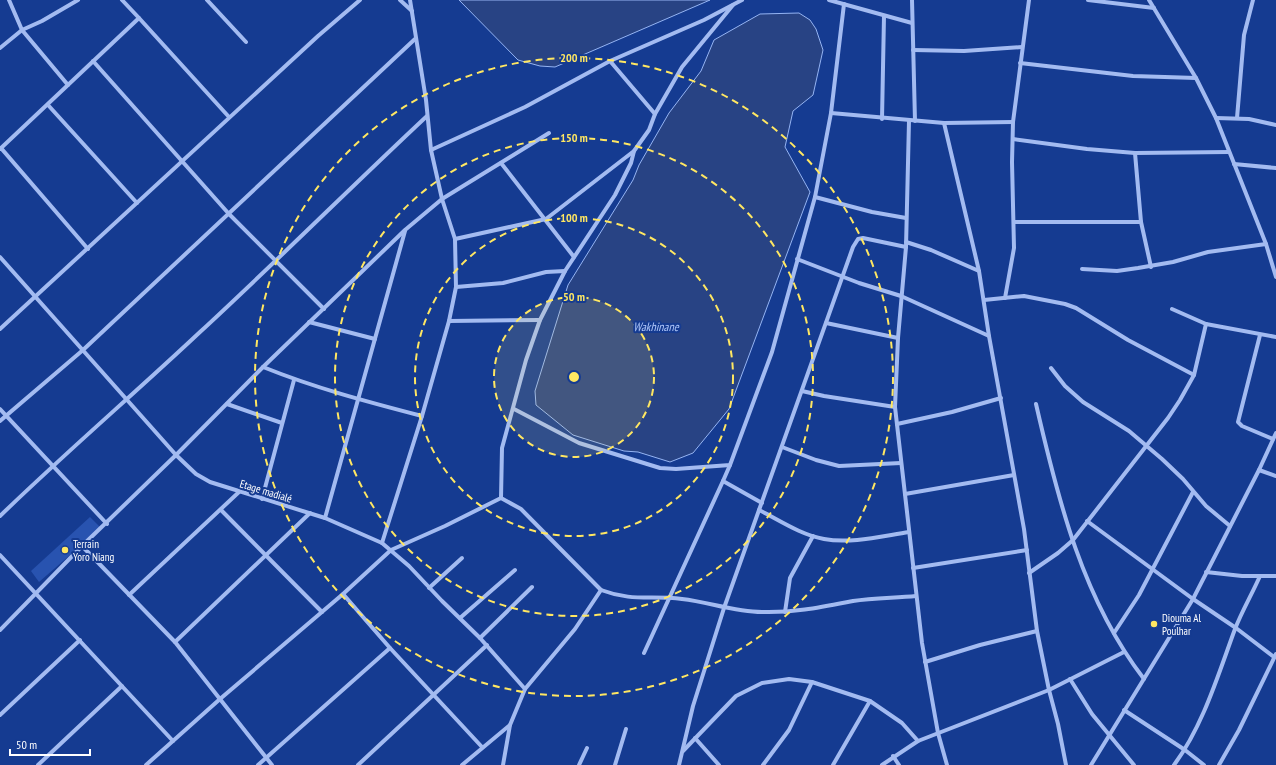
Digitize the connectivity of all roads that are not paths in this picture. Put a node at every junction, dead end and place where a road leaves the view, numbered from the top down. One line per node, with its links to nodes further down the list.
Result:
1 (9, 0): 22 (street)
2 (78, 0): 22 (street)
3 (122, 0): 20 (street)
4 (207, 0): 24 (street)
5 (360, 0): 37 (street)
6 (400, 0): 18 (street)
7 (410, 0): 18 (street)
8 (742, 0): 16 (street)
9 (829, 0): 15 (street)
10 (912, 0): 21 (street)
11 (1029, 0): 25 (street)
12 (1088, 0): 17 (street)
13 (1149, 0): 17 (street)
14 (1253, 0): 39 (street)
15 (844, 4): 19 (street); 34 (street)
16 (733, 5): 29 (street); 35 (street)
17 (1154, 8): 31 (street)
18 (412, 11): 23 (street)
19 (884, 16): 21 (street); 40 (street)
20 (139, 18): 28 (street); 37 (street)
21 (912, 23): 27 (street)
22 (22, 30): 26 (street); 32 (street)
23 (415, 38): 36 (street); 60 (street)
24 (246, 42)
25 (1022, 47): 27 (street); 30 (street)
26 (0, 48)
27 (913, 50): 42 (street)
28 (94, 61): 32 (street); 53 (street)
29 (610, 61): 35 (street); 49 (street)
30 (1020, 63): 31 (street); 43 (street)
31 (1196, 78): 38 (street)
32 (68, 85): 33 (street)
33 (48, 105): 48 (street); 59 (street)
34 (831, 113): 40 (street); 57 (street)
35 (656, 114): 50 (street)
36 (428, 116): 49 (street); 74 (street)
37 (229, 117): 53 (street)
38 (1216, 118): 39 (street); 51 (street)
39 (1237, 118): 45 (street)
40 (882, 119): 41 (street)
41 (908, 121): 42 (street); 61 (street)
42 (915, 121): 44 (street)
43 (1013, 122): 44 (street); 47 (street)
44 (944, 123): 78 (street)
45 (1276, 125)
46 (549, 133): 54 (street)
47 (1013, 139): 52 (street); 63 (street)
48 (0, 148): 70 (street)
49 (431, 150): 58 (street)
50 (634, 151): 62 (street); 72 (street)
51 (1229, 152): 52 (street); 55 (street)
52 (1135, 153): 64 (street)
53 (182, 162): 59 (street); 60 (street)
54 (501, 163): 58 (street); 62 (street)
55 (1234, 164): 56 (street); 68 (street)
56 (1276, 168)
57 (815, 197): 61 (street); 73 (street)
58 (442, 199): 65 (street); 66 (street)
59 (137, 203): 70 (street)
60 (229, 214): 74 (street); 99 (street)
61 (906, 218): 67 (street)
62 (546, 219): 66 (street); 72 (street)
63 (1014, 222): 64 (street); 84 (street)
64 (1142, 222): 75 (street)
65 (405, 230): 86 (street); 98 (street)
66 (455, 239): 81 (street)
67 (906, 242): 69 (street); 78 (street)
68 (1266, 244): 75 (street); 80 (street)
69 (906, 247): 79 (street); 83 (street)
70 (88, 249): 82 (street)
71 (0, 257): 82 (street, Etage madialé)
72 (574, 257): 77 (street)
73 (797, 259): 79 (street); 125 (street)
74 (276, 262): 86 (street); 106 (street)
75 (1151, 267): 76 (street)
76 (1082, 269)
77 (565, 271): 81 (street); 88 (street)
78 (979, 271): 85 (street)
79 (841, 277): 83 (street); 91 (street)
80 (1276, 277)
81 (456, 287): 90 (street)
82 (35, 295): 93 (street); 99 (street, Etage madialé)
83 (902, 296): 95 (street); 97 (street)
84 (1005, 298): 85 (street); 102 (street)
85 (984, 300): 95 (street)
86 (324, 309): 89 (street)
87 (1172, 310): 92 (street)
88 (540, 320): 90 (street); 112 (street)
89 (309, 322): 98 (street); 100 (street)
90 (449, 322): 114 (street)
91 (826, 323): 97 (street); 104 (street)
92 (1206, 324): 94 (street); 102 (street)
93 (0, 329)
94 (1260, 335): 96 (street); 119 (street)
95 (989, 336): 105 (street)
96 (1276, 337)
97 (898, 338): 110 (street)
98 (375, 340): 107 (street)
99 (82, 350): 106 (street, Etage madialé); 113 (street)
100 (263, 367): 103 (street); 108 (street)
101 (1051, 368): 120 (street)
102 (1194, 375): 120 (street)
103 (294, 380): 107 (street); 116 (street)
104 (802, 391): 110 (street); 121 (street)
105 (1001, 398): 117 (street); 127 (street)
106 (127, 400): 122 (street, Etage madialé); 124 (street)
107 (358, 400): 114 (street); 140 (street)
108 (227, 404): 116 (street); 122 (street)
109 (1036, 404): 146 (street)
110 (895, 407): 117 (street)
111 (0, 409): 113 (street)
112 (514, 410): 125 (street); 133 (street)
113 (6, 416): 115 (street); 124 (street)
114 (422, 416): 147 (street)
115 (0, 421)
116 (282, 423): 134 (street)
117 (897, 424): 123 (street)
118 (1276, 433): 119 (street)
119 (1273, 439): 126 (street)
120 (1145, 446): 131 (street); 141 (street)
121 (782, 447): 123 (street); 135 (street)
122 (176, 455): 130 (street, Etage madialé); 142 (street)
123 (901, 463): 132 (street)
124 (53, 465): 139 (street); 142 (street)
125 (730, 465): 129 (street)
126 (1259, 470): 128 (street); 143 (street)
127 (1014, 474): 132 (street); 150 (street)
128 (1276, 476)
129 (723, 481): 135 (street); 168 (street)
130 (239, 492): 134 (street, Etage madialé); 136 (street)
131 (1193, 492): 143 (street); 156 (street)
132 (905, 494): 144 (street)
133 (501, 498): 149 (street); 163 (street)
134 (262, 499): 138 (street, Etage madialé)
135 (762, 503): 137 (street)
136 (221, 510): 152 (street); 166 (street)
137 (759, 510): 145 (street); 170 (street)
138 (310, 513): 140 (street, Etage madialé); 152 (street)
139 (0, 516)
140 (325, 518): 147 (street, Etage madialé)
141 (1087, 521): 146 (street); 156 (street)
142 (107, 524): 148 (street)
143 (1230, 526): 157 (street)
144 (909, 532): 145 (street); 154 (street)
145 (813, 536): 172 (street)
146 (1072, 540): 158 (street); 177 (street)
147 (382, 544): 149 (street, Etage madialé)
148 (82, 546): 164 (street); 166 (street)
149 (392, 550): 162 (street, Etage madialé); 165 (street)
150 (1026, 550): 154 (street); 158 (street)
151 (0, 555): 164 (street)
152 (266, 555): 171 (street); 180 (street)
153 (462, 558): 162 (street)
154 (913, 568): 167 (street)
155 (515, 570): 173 (street)
156 (1152, 570): 169 (street); 177 (street)
157 (1206, 572): 159 (street); 169 (street)
158 (1029, 573): 176 (street)
159 (1260, 576): 160 (street); 174 (street)
160 (1276, 576)
161 (532, 587): 178 (street)
162 (429, 588): 173 (street, Etage madialé)
163 (601, 590): 168 (street); 193 (street)
164 (35, 594): 175 (street); 179 (street)
165 (343, 594): 171 (street); 182 (street)
166 (129, 595): 180 (street)
167 (916, 596): 172 (street); 186 (street)
168 (670, 599): 170 (street); 184 (street)
169 (1193, 599): 174 (street); 189 (street)
170 (724, 608): 172 (street); 210 (street)
171 (322, 612): 196 (street)
172 (785, 612)
173 (460, 618): 178 (street, Etage madialé)
174 (1236, 628): 185 (street); 209 (street)
175 (0, 630)
176 (1037, 631): 186 (street); 194 (street)
177 (1114, 633): 183 (street)
178 (480, 638): 181 (street, Etage madialé)
179 (80, 640): 192 (street); 199 (street)
180 (175, 642): 196 (street)
181 (487, 645): 193 (street, Etage madialé); 195 (street)
182 (390, 648): 195 (street); 212 (street)
183 (1124, 652): 189 (street); 190 (street)
184 (644, 653)
185 (1275, 656): 187 (street)
186 (925, 662): 202 (street)
187 (1270, 663): 188 (street); 234 (street)
188 (1276, 666)
189 (1144, 678): 198 (street)
190 (1070, 679): 194 (street); 203 (street)
191 (812, 682): 197 (street); 204 (street); 224 (street)
192 (122, 686): 205 (street); 213 (street)
193 (525, 689): 200 (street)
194 (1048, 690): 202 (street); 229 (street)
195 (433, 694): 207 (street); 217 (street)
196 (220, 699): 205 (street); 212 (street)
197 (870, 700): 206 (street); 225 (street)
198 (1124, 710): 203 (street); 209 (street)
199 (0, 715)
200 (510, 725): 207 (street); 219 (street)
201 (626, 729): 221 (street)
202 (938, 733): 206 (street); 228 (street)
203 (1109, 736): 230 (street); 231 (street)
204 (696, 738): 210 (street); 223 (street)
205 (173, 741): 214 (street)
206 (918, 741): 211 (street)
207 (482, 747): 218 (street)
208 (587, 748): 220 (street)
209 (1185, 750): 232 (street); 233 (street)
210 (683, 752): 222 (street)
211 (893, 756): 226 (street); 227 (street)
212 (266, 758): 215 (street); 216 (street)
213 (38, 765)
214 (146, 765)
215 (258, 765)
216 (272, 765)
217 (358, 765)
218 (462, 765)
219 (503, 765)
220 (579, 765)
221 (615, 765)
222 (679, 765)
223 (719, 765)
224 (763, 765)
225 (833, 765)
226 (882, 765)
227 (899, 765)
228 (947, 765)
229 (1066, 765)
230 (1091, 765)
231 (1134, 765)
232 (1174, 765)
233 (1204, 765)
234 (1219, 765)

